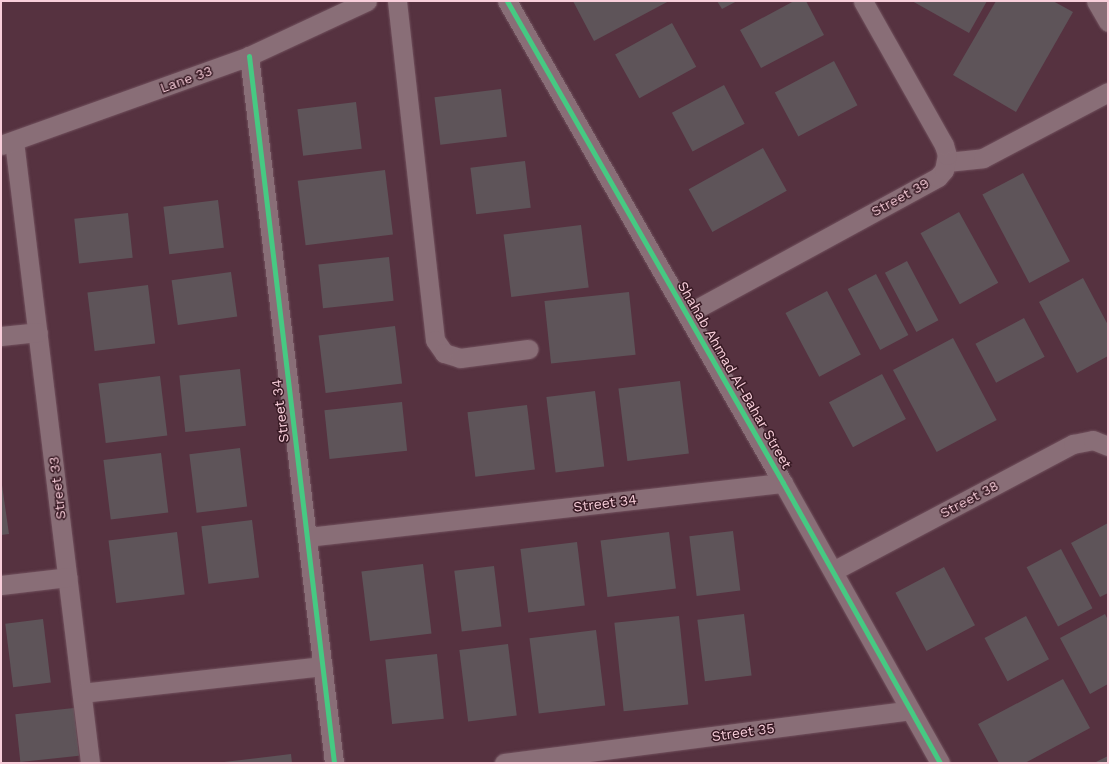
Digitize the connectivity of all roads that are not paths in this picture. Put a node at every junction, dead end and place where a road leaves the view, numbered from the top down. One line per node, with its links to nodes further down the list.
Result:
1 (367, 1): 7 (street, Lane 33)
2 (397, 1): 14 (street)
3 (507, 1): 11 (street, Shahab Ahmad Al-Bahar Street)
4 (863, 1): 10 (street)
5 (1096, 1): 6 (street)
6 (1108, 22)
7 (249, 56): 9 (street, Lane 33); 17 (street, Street 34)
8 (1108, 92): 10 (street)
9 (8, 143): 12 (street, Street 33)
10 (947, 162): 11 (street, Street 39)
11 (687, 314): 16 (street, Shahab Ahmad Al-Bahar Street)
12 (38, 332): 13 (street); 19 (street, Street 33)
13 (1, 336)
14 (528, 349)
15 (1106, 441): 18 (street, Street 38)
16 (783, 482): 17 (street, Street 34); 18 (street, Shahab Ahmad Al-Bahar Street)
17 (307, 537): 21 (street, Street 34)
18 (833, 571): 23 (street, Shahab Ahmad Al-Bahar Street)
19 (68, 577): 20 (street); 22 (street, Street 33)
20 (1, 585)
21 (322, 666): 22 (street); 26 (street, Street 34)
22 (82, 693): 25 (street, Street 33)
23 (910, 710): 24 (street, Street 35); 28 (street, Shahab Ahmad Al-Bahar Street)
24 (577, 759): 27 (street, Street 35)
25 (90, 763)
26 (334, 763)
27 (504, 763)
28 (940, 763)

